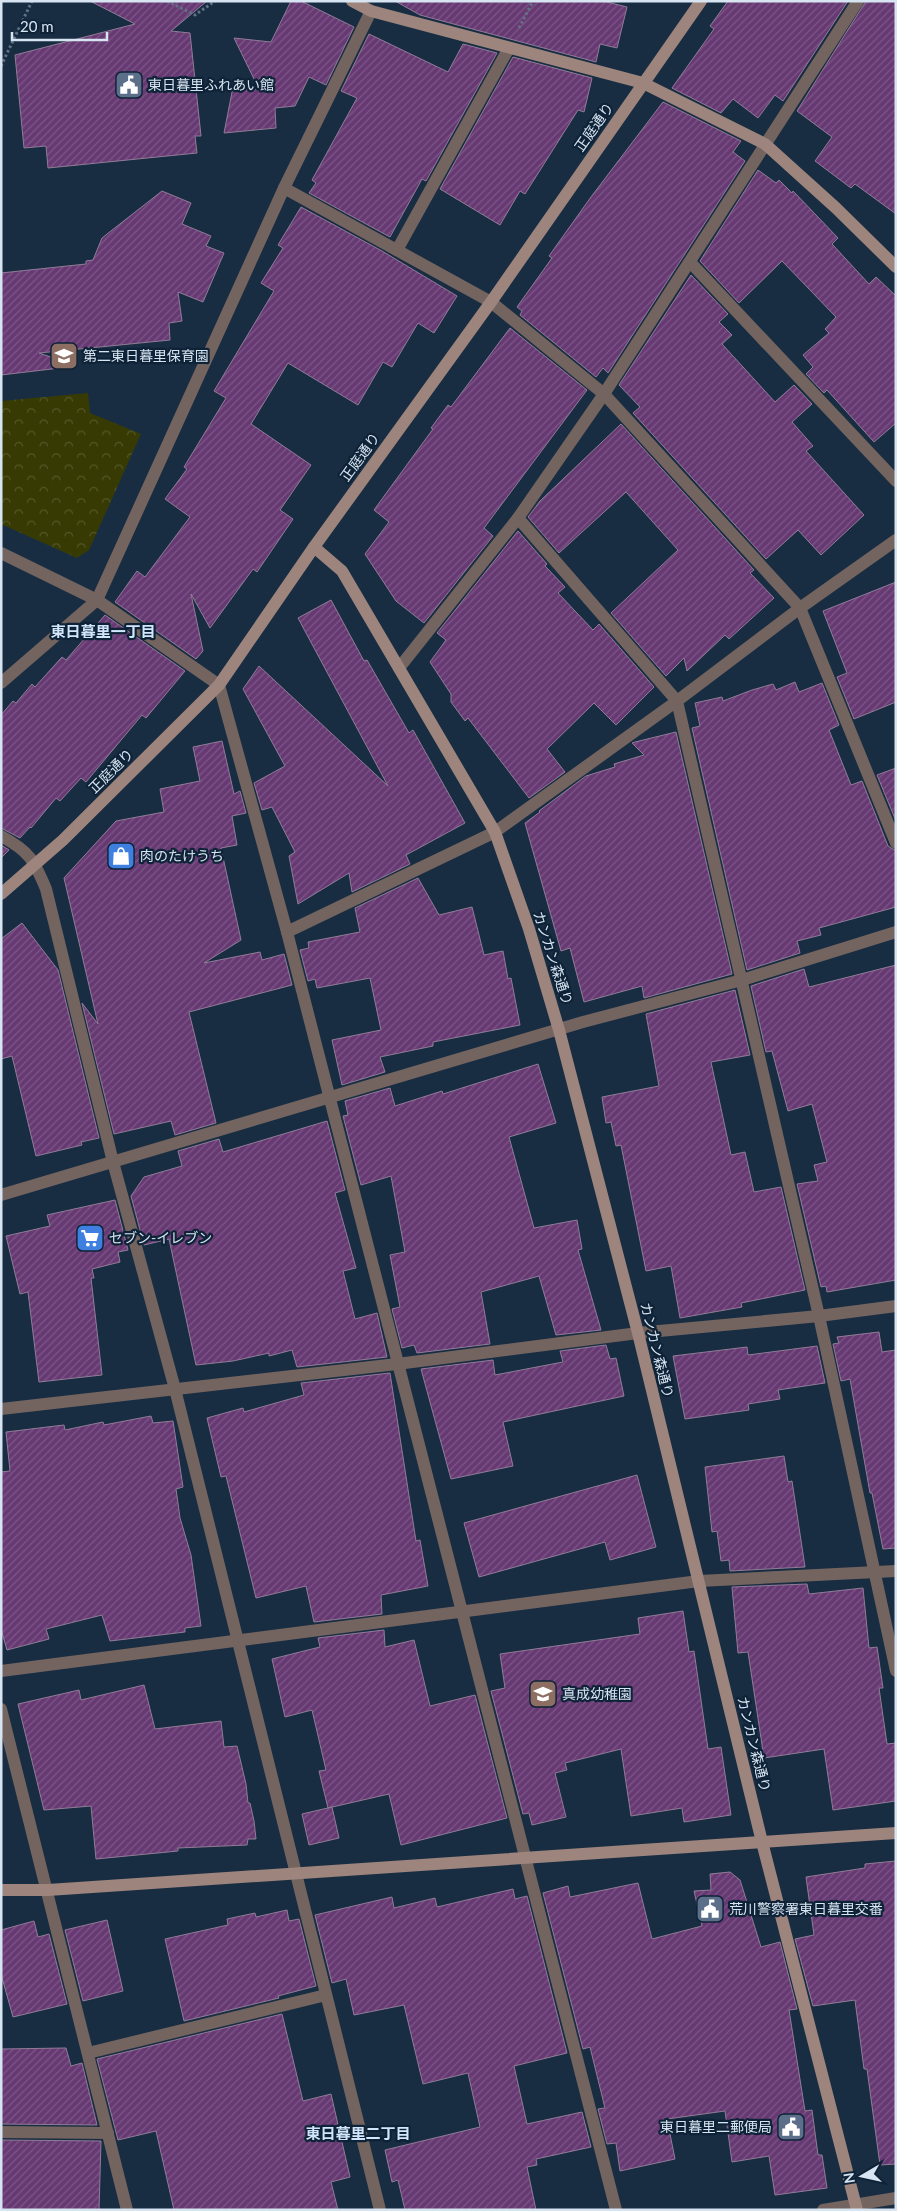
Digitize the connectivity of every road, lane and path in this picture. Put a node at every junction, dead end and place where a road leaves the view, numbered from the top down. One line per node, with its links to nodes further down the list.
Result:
1 (32, 1): 9 (path)
2 (167, 1): 3 (path)
3 (215, 1)
4 (352, 1): 7 (street)
5 (701, 1): 10 (street, 正庭通り)
6 (858, 1): 11 (street)
7 (371, 12): 8 (street); 12 (street)
8 (509, 48): 10 (street); 13 (street)
9 (1, 66)
10 (643, 83): 11 (street); 16 (street, 正庭通り)
11 (765, 144): 14 (street); 15 (street)
12 (284, 188): 13 (street); 23 (street)
13 (396, 250): 16 (street)
14 (690, 262): 17 (street); 18 (street)
15 (896, 267)
16 (491, 302): 17 (street); 21 (street, 正庭通り)
17 (604, 394): 19 (street); 24 (street)
18 (896, 481)
19 (518, 518): 25 (street); 28 (street)
20 (896, 540): 24 (street)
21 (314, 547): 25 (street, カンカン森通り); 27 (street, 正庭通り)
22 (1, 553): 23 (street)
23 (97, 600): 26 (street); 27 (street)
24 (800, 608): 28 (street); 31 (street)
25 (399, 668): 29 (street, カンカン森通り)
26 (1, 683)
27 (219, 684): 32 (street, 正庭通り); 34 (street)
28 (677, 701): 29 (street); 36 (street)
29 (495, 832): 34 (street); 37 (street, カンカン森通り)
30 (1, 836): 32 (street)
31 (896, 842)
32 (35, 863): 33 (street, 正庭通り); 39 (street)
33 (1, 894)
34 (287, 932): 38 (street)
35 (896, 932): 36 (street)
36 (742, 980): 37 (street); 42 (street)
37 (560, 1030): 38 (street); 43 (street, カンカン森通り)
38 (328, 1096): 39 (street); 44 (street)
39 (112, 1162): 40 (street); 45 (street)
40 (1, 1195)
41 (896, 1306): 42 (street)
42 (819, 1316): 43 (street); 48 (street)
43 (638, 1333): 44 (street); 49 (street, カンカン森通り)
44 (397, 1364): 45 (street); 50 (street)
45 (175, 1389): 46 (street); 51 (street)
46 (1, 1409)
47 (896, 1571): 48 (street)
48 (875, 1572): 49 (street); 53 (street)
49 (699, 1581): 50 (street); 56 (street, カンカン森通り)
50 (460, 1611): 51 (street); 57 (street)
51 (238, 1641): 52 (street); 58 (street)
52 (1, 1671)
53 (896, 1671)
54 (1, 1709): 60 (street)
55 (896, 1833): 56 (street)
56 (762, 1842): 57 (street); 66 (street, カンカン森通り)
57 (525, 1858): 58 (street); 69 (street)
58 (295, 1873): 60 (street); 61 (street)
59 (1, 1890): 60 (street)
60 (48, 1890): 62 (street)
61 (326, 1995): 62 (street); 68 (street)
62 (88, 2053): 64 (street)
63 (1, 2132): 64 (street)
64 (108, 2133): 67 (street)
65 (896, 2198): 66 (street)
66 (857, 2207): 70 (street)
67 (127, 2210)
68 (380, 2210)
69 (616, 2210)
70 (823, 2210)

